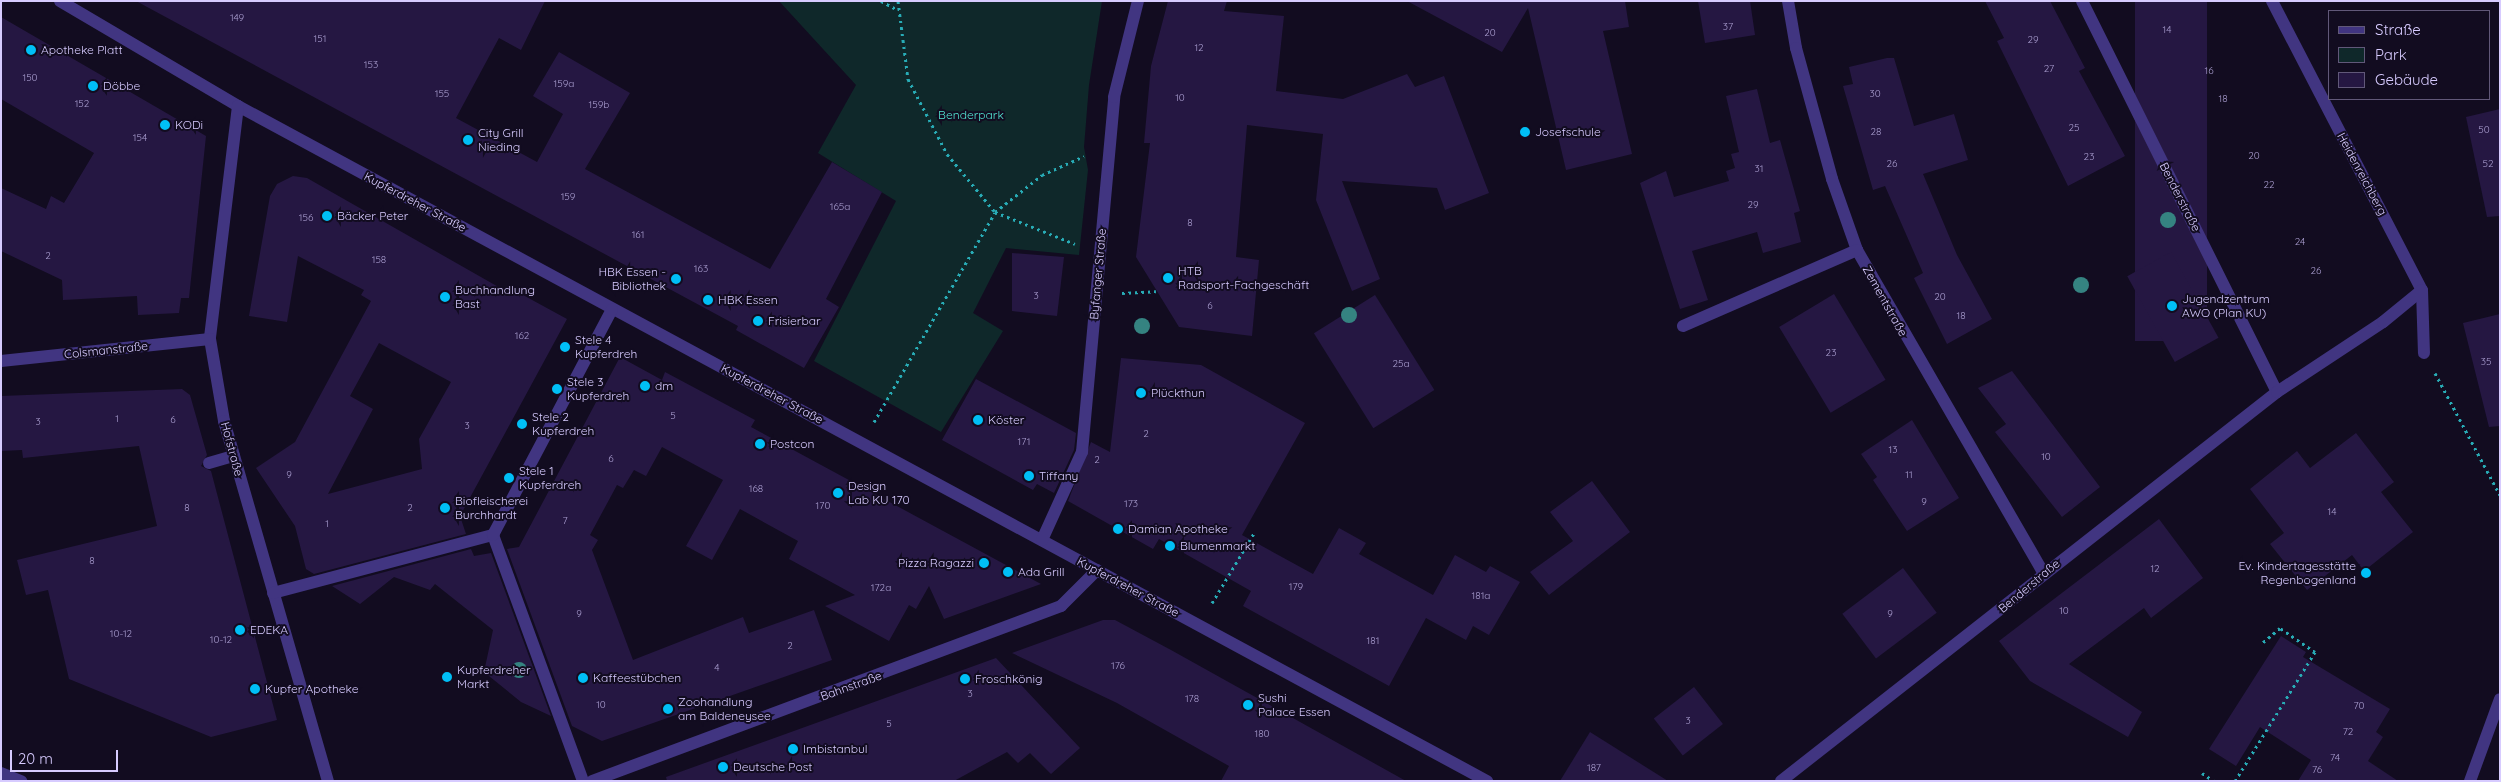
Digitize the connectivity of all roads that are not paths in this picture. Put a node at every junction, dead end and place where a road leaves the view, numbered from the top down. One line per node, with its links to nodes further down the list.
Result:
1 (60, 1): 6 (street, Kupferdreher Straße)
2 (1138, 1): 18 (street, Byfanger Straße)
3 (1788, 1): 7 (street, Zementstraße)
4 (2082, 1): 14 (street, Benderstraße)
5 (2272, 1): 8 (street, Heidenreichberg)
6 (238, 106): 9 (street, Kupferdreher Straße); 11 (street, Hofstraße)
7 (1857, 250): 10 (street); 20 (street, Zementstraße)
8 (2422, 290): 12 (street, Heidenreichberg); 14 (street, Benderstraße)
9 (612, 308): 17 (street); 18 (street, Kupferdreher Straße)
10 (1683, 326)
11 (210, 340): 13 (street, Colsmanstraße); 15 (street, Hofstraße)
12 (2424, 353)
13 (1, 361)
14 (2277, 392): 20 (street, Benderstraße)
15 (234, 456): 16 (street); 21 (street, Hofstraße)
16 (209, 462)
17 (493, 535): 21 (street); 26 (street)
18 (1042, 540): 19 (street, Kupferdreher Straße)
19 (1096, 570): 27 (street, Bahnstraße); 28 (street, Kupferdreher Straße)
20 (2044, 574): 29 (street, Benderstraße)
21 (273, 593): 25 (street, Hofstraße)
22 (2500, 699): 30 (street)
23 (1, 773): 24 (street)
24 (21, 781)
25 (328, 781)
26 (583, 781)
27 (592, 781)
28 (1487, 781)
29 (1781, 781)
30 (2470, 781)

